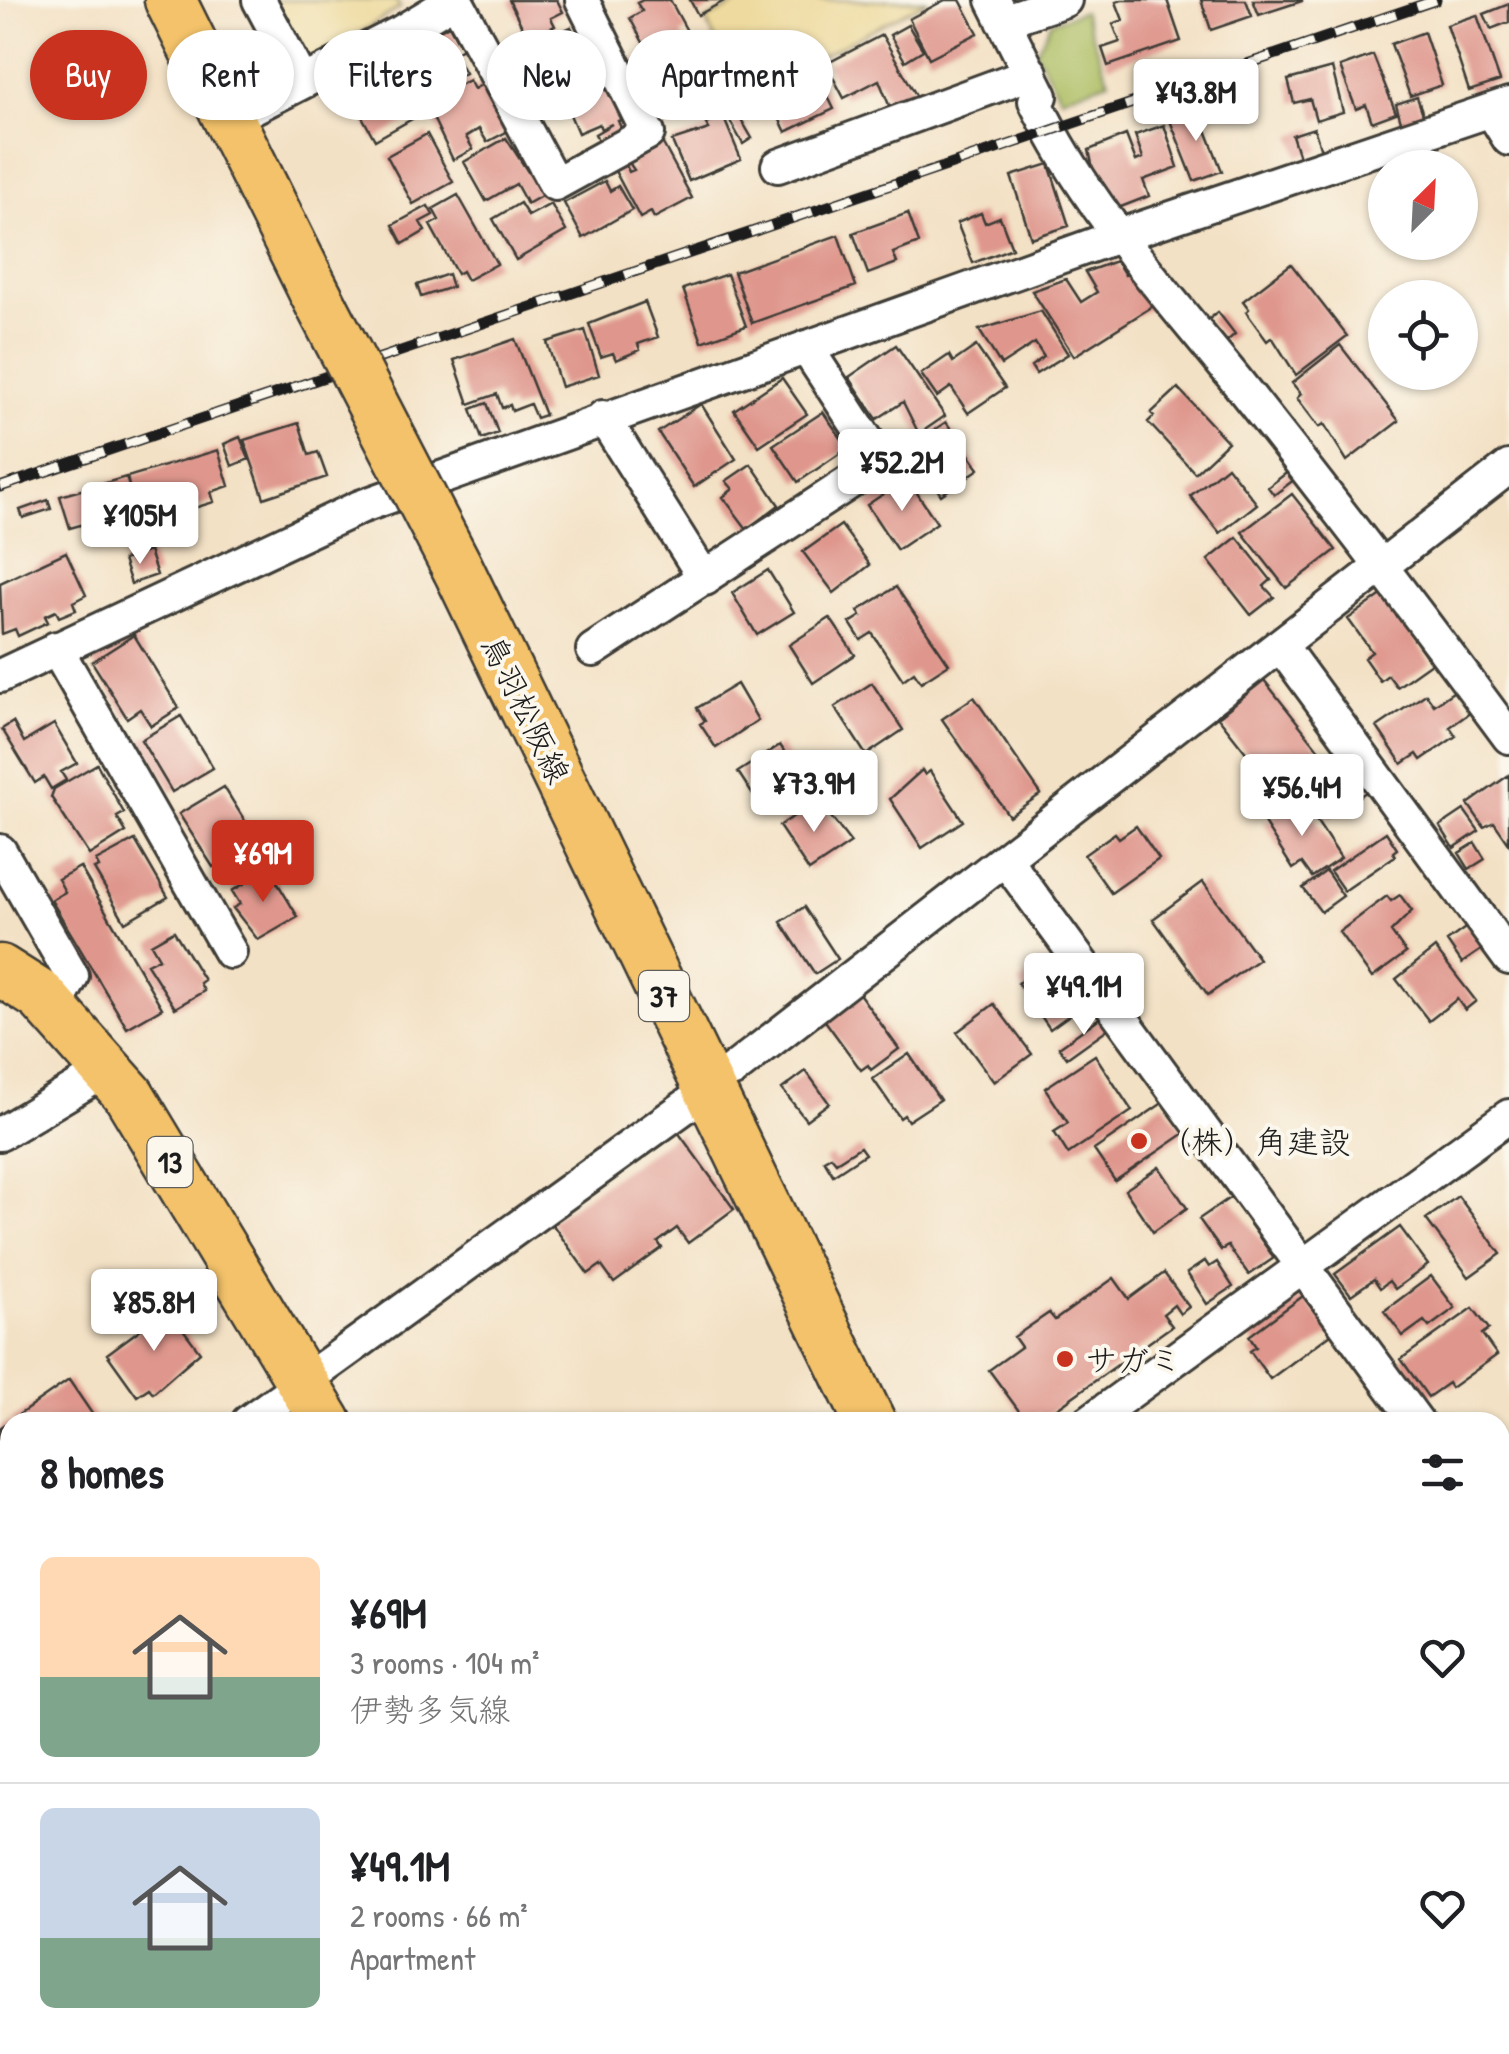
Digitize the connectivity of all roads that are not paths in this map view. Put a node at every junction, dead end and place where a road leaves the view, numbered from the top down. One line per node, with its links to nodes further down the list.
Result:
1 (170, 0): 38 (main road, 鳥羽松阪線 / 37, bridge)
2 (259, 0): 8 (street)
3 (455, 0): 4 (street); 8 (street)
4 (582, 0)
5 (1065, 0): 6 (street)
6 (998, 10): 7 (street)
7 (1031, 73): 12 (street); 13 (street)
8 (302, 81): 9 (street)
9 (294, 85)
10 (1500, 107): 11 (street); 13 (street)
11 (1509, 139)
12 (778, 166)
13 (1118, 236): 14 (street); 17 (street)
14 (806, 347): 15 (street); 18 (street)
15 (603, 417): 18 (street); 20 (street)
16 (1509, 467): 17 (street)
17 (1381, 562): 19 (street); 23 (street)
18 (706, 578): 21 (street)
19 (1280, 646): 25 (street); 27 (street)
20 (56, 648): 22 (street); 26 (street)
21 (593, 650)
22 (0, 676)
23 (1509, 737)
24 (0, 851): 29 (street)
25 (1005, 859): 31 (street); 35 (street)
26 (230, 952)
27 (1509, 958)
28 (0, 970): 29 (main road, 13)
29 (54, 1010): 30 (main road, 13)
30 (107, 1070): 34 (street); 36 (main road, 13)
31 (733, 1070)
32 (693, 1102): 36 (street)
33 (1509, 1116): 35 (street)
34 (0, 1134)
35 (1300, 1268): 39 (street); 40 (street)
36 (315, 1403): 37 (street)
37 (283, 1412)
38 (865, 1412)
39 (1102, 1412)
40 (1408, 1412)

